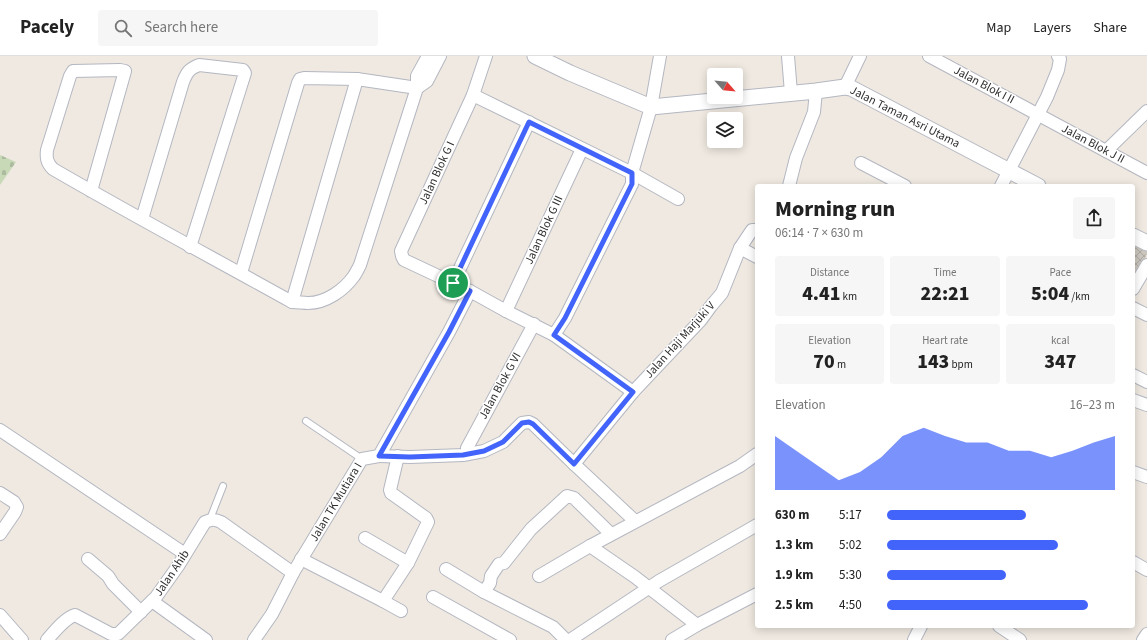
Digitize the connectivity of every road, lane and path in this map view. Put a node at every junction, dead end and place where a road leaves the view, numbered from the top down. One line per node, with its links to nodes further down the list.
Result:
1 (428, 56): 12 (street)
2 (440, 56): 12 (street)
3 (486, 56): 15 (street, Jalan Blok G I)
4 (535, 56): 17 (street, Jalan Taman Asri Utama)
5 (660, 56): 17 (street)
6 (788, 56): 14 (street)
7 (860, 56): 11 (street)
8 (929, 56): 18 (street, Jalan Blok I II)
9 (1058, 56): 18 (street)
10 (357, 78): 12 (street); 40 (street); 44 (street)
11 (845, 87): 13 (street, Jalan Taman Asri Utama); 23 (street, Jalan Taman Asri Utama)
12 (417, 88): 44 (street)
13 (816, 91): 14 (street, Jalan Taman Asri Utama); 26 (street)
14 (791, 93): 17 (street, Jalan Taman Asri Utama)
15 (473, 95): 19 (street); 41 (street, Jalan Blok G I)
16 (1147, 111): 21 (street)
17 (650, 113): 24 (street)
18 (1038, 114): 21 (street, Jalan Blok J II); 23 (street)
19 (529, 122): 20 (street); 41 (street)
20 (582, 149): 24 (street); 46 (street, Jalan Blok G III)
21 (1106, 151): 25 (street, Jalan Blok J II)
22 (861, 164): 27 (street)
23 (1009, 171): 28 (street); 29 (street, Jalan Taman Asri Utama)
24 (632, 173): 31 (street); 49 (street)
25 (1147, 173)
26 (790, 184)
27 (901, 184)
28 (1002, 184)
29 (1034, 184)
30 (90, 191): 30 (street); 32 (street)
31 (678, 199)
32 (142, 219): 36 (street); 36 (street)
33 (755, 230): 37 (street, Jalan Haji Marjuki V)
34 (1135, 237): 35 (street)
35 (1147, 243)
36 (190, 247): 40 (street)
37 (740, 248): 38 (street); 52 (street, Jalan Haji Marjuki V)
38 (755, 256)
39 (1147, 265): 42 (street)
40 (241, 273): 44 (street)
41 (453, 283): 43 (street)
42 (1135, 286)
43 (470, 291): 46 (street); 59 (street, Jalan TK Mutiara I)
44 (292, 302)
45 (1135, 309): 47 (street)
46 (506, 311): 48 (street)
47 (1147, 315)
48 (534, 324): 49 (street); 57 (street, Jalan Blok G VI)
49 (554, 335): 52 (street)
50 (1135, 376): 51 (street)
51 (1147, 382)
52 (633, 392): 62 (street, Jalan Haji Marjuki V)
53 (1135, 401): 54 (street)
54 (1147, 405)
55 (306, 421): 61 (lane)
56 (0, 430): 74 (street)
57 (467, 448)
58 (755, 455): 68 (street)
59 (379, 456): 60 (street); 61 (street, Jalan TK Mutiara I)
60 (398, 456): 62 (street); 77 (street)
61 (362, 459): 76 (street, Jalan TK Mutiara I)
62 (574, 464): 68 (street)
63 (1135, 473): 64 (street)
64 (1147, 477)
65 (223, 486): 67 (lane)
66 (0, 494): 70 (street)
67 (210, 519): 74 (street, Jalan Ahib); 81 (street)
68 (635, 521): 71 (street)
69 (755, 526): 83 (street)
70 (0, 534)
71 (612, 534): 73 (street); 84 (street)
72 (365, 538): 77 (street)
73 (590, 546): 82 (street); 83 (street)
74 (185, 554): 88 (street, Jalan Ahib)
75 (88, 559): 90 (street)
76 (301, 559): 81 (street, Jalan TK Mutiara I); 87 (street)
77 (408, 563): 87 (street)
78 (1135, 563): 80 (street)
79 (446, 569): 84 (street)
80 (1147, 570)
81 (293, 573): 99 (street, Jalan TK Mutiara I)
82 (539, 576)
83 (649, 588): 92 (street); 102 (street)
84 (484, 592): 101 (street)
85 (755, 595): 92 (street)
86 (433, 597): 100 (street)
87 (383, 601): 89 (street)
88 (152, 602): 90 (street, Jalan Ahib); 98 (street)
89 (401, 611)
90 (141, 612): 97 (street, Jalan Ahib)
91 (0, 615): 96 (street)
92 (696, 624): 103 (street)
93 (920, 628): 104 (street)
94 (1002, 628): 105 (street)
95 (1147, 634): 106 (street)
96 (22, 640)
97 (47, 640)
98 (206, 640)
99 (254, 640)
100 (510, 640)
101 (566, 640)
102 (570, 640)
103 (672, 640)
104 (914, 640)
105 (1020, 640)
106 (1143, 640)

